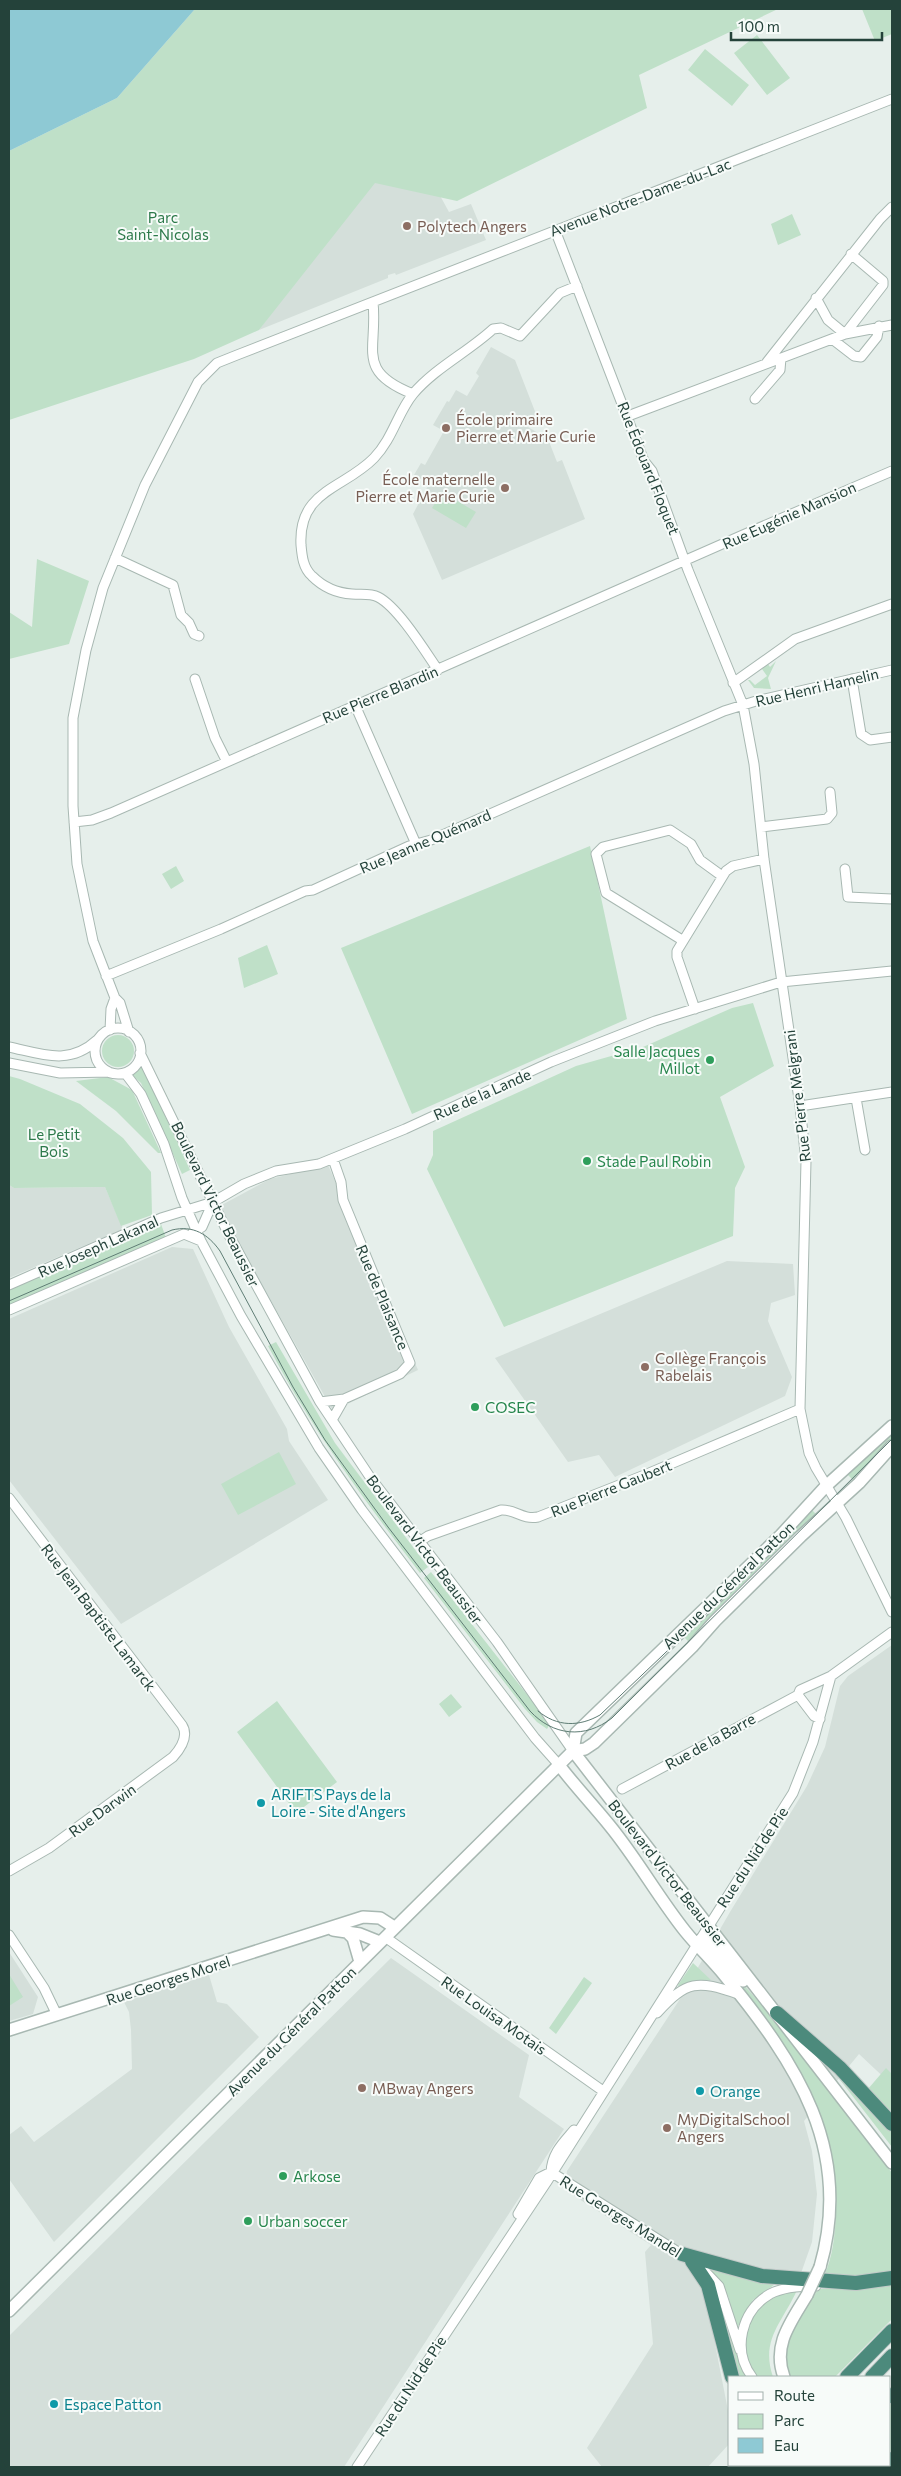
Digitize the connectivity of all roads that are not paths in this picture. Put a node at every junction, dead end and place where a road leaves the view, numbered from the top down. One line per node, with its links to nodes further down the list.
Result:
1 (892, 99): 3 (street, Avenue Notre-Dame-du-Lac)
2 (892, 207): 4 (street)
3 (555, 230): 5 (street, Rue Édouard Floquet); 7 (street, Avenue Notre-Dame-du-Lac)
4 (851, 254): 6 (street); 10 (street)
5 (577, 286): 14 (street); 16 (street, Rue Édouard Floquet)
6 (816, 298): 10 (street); 13 (street)
7 (372, 302): 14 (street); 18 (street, Avenue Notre-Dame-du-Lac)
8 (892, 325): 9 (street)
9 (879, 326): 10 (street); 11 (street)
10 (845, 334): 11 (street)
11 (832, 339): 12 (street)
12 (781, 358): 13 (street); 15 (street)
13 (766, 364): 16 (street)
14 (413, 394): 22 (street)
15 (755, 399)
16 (628, 416): 19 (street, Rue Édouard Floquet)
17 (892, 471): 19 (street, Rue Eugénie Mansion)
18 (115, 558): 21 (street); 32 (street)
19 (686, 561): 22 (street, Rue Pierre Blandin); 26 (street, Rue Édouard Floquet)
20 (892, 604): 26 (street)
21 (199, 636)
22 (438, 670): 27 (street, Rue Pierre Blandin)
23 (892, 670): 25 (street, Rue Henri Hamelin)
24 (195, 679): 30 (street)
25 (852, 679): 28 (street, Rue Henri Hamelin); 29 (street)
26 (733, 683): 28 (street, Rue Édouard Floquet)
27 (355, 705): 30 (street, Rue Pierre Blandin); 34 (street)
28 (743, 705): 33 (street, Rue Pierre Melgrani); 34 (street, Rue Jeanne Quémard)
29 (892, 737)
30 (226, 760): 32 (street, Rue Pierre Blandin)
31 (830, 792): 33 (street)
32 (74, 822): 41 (street)
33 (762, 828): 35 (street, Rue Pierre Melgrani)
34 (416, 844): 41 (street, Rue Jeanne Quémard)
35 (764, 859): 37 (street); 42 (street, Rue Pierre Melgrani)
36 (845, 870): 38 (street)
37 (722, 876): 39 (street); 39 (street)
38 (892, 899)
39 (682, 940): 44 (street)
40 (892, 971): 42 (street, Rue de la Lande)
41 (106, 976): 43 (street)
42 (781, 982): 44 (street, Rue de la Lande); 55 (street, Rue Pierre Melgrani)
43 (115, 998): 45 (street); 46 (street)
44 (695, 1009): 57 (street, Rue de la Lande)
45 (110, 1030): 46 (street); 47 (street)
46 (129, 1032): 49 (street)
47 (99, 1038): 48 (street); 51 (street)
48 (9, 1047)
49 (140, 1052): 52 (street); 58 (street, Boulevard Victor Beaussier)
50 (9, 1063): 51 (street)
51 (109, 1072): 52 (street)
52 (125, 1073): 59 (street, Boulevard Victor Beaussier)
53 (892, 1092): 54 (street)
54 (856, 1098): 55 (street); 56 (street)
55 (800, 1106): 67 (street, Rue Pierre Melgrani)
56 (865, 1150)
57 (333, 1158): 58 (street, Rue de la Lande); 65 (street, Rue de Plaisance)
58 (212, 1202): 59 (street, Rue de la Lande); 60 (street); 66 (street, Boulevard Victor Beaussier)
59 (187, 1208): 60 (street, Boulevard Victor Beaussier); 63 (street, Rue Joseph Lakanal)
60 (197, 1231): 61 (street, Rue Joseph Lakanal); 62 (street, Boulevard Victor Beaussier)
61 (184, 1234): 62 (street); 64 (street, Rue Joseph Lakanal)
62 (201, 1241): 82 (street, Boulevard Victor Beaussier)
63 (9, 1285)
64 (9, 1310)
65 (344, 1399): 66 (street, Rue de Plaisance); 68 (street)
66 (320, 1402): 68 (street, Boulevard Victor Beaussier)
67 (800, 1409): 71 (street, Rue Pierre Melgrani); 74 (street, Rue Pierre Gaubert)
68 (332, 1420): 74 (street, Boulevard Victor Beaussier)
69 (892, 1426): 71 (street, Avenue du Général Patton)
70 (892, 1446): 73 (street, Avenue du Général Patton)
71 (826, 1486): 73 (street, Rue Pierre Melgrani); 81 (street, Avenue du Général Patton)
72 (9, 1498): 80 (street, Rue Jean Baptiste Lamarck)
73 (838, 1504): 75 (street, Rue Pierre Melgrani); 81 (street, Avenue du Général Patton)
74 (419, 1542): 81 (street, Boulevard Victor Beaussier)
75 (892, 1612)
76 (892, 1632): 77 (street, Rue de la Barre)
77 (831, 1676): 78 (street, Rue de la Barre); 79 (street, Rue du Nid de Pie)
78 (798, 1695): 79 (street); 83 (street, Rue de la Barre)
79 (820, 1719): 86 (street, Rue du Nid de Pie)
80 (185, 1737): 84 (street, Rue Darwin)
81 (573, 1751): 82 (street, Avenue du Général Patton); 86 (street, Boulevard Victor Beaussier)
82 (559, 1766): 87 (street, Avenue du Général Patton); 93 (street, Boulevard Victor Beaussier)
83 (622, 1788)
84 (9, 1871)
85 (363, 1917): 87 (street); 88 (street, Rue Georges Morel); 90 (street)
86 (708, 1925): 93 (street, Rue du Nid de Pie); 96 (street, Boulevard Victor Beaussier)
87 (394, 1928): 92 (street, Avenue du Général Patton)
88 (326, 1930): 89 (street, Rue Georges Morel); 97 (street, Rue Georges Morel)
89 (345, 1930): 90 (street, Rue Georges Morel); 94 (street)
90 (360, 1934): 92 (street, Rue Georges Morel)
91 (9, 1935): 97 (street)
92 (382, 1940): 94 (street, Avenue du Général Patton); 100 (street, Rue Louisa Motais)
93 (696, 1943): 95 (street, Boulevard Victor Beaussier); 96 (street, Boulevard Victor Beaussier); 98 (street, Rue du Nid de Pie)
94 (360, 1962): 107 (street, Avenue du Général Patton)
95 (738, 1994): 98 (street, Rue du Nid de Pie); 113 (street, Boulevard Victor Beaussier, bridge)
96 (774, 2010): 101 (highway); 102 (street, Boulevard Victor Beaussier)
97 (57, 2015): 99 (street, Rue Georges Morel)
98 (646, 2026): 100 (street, Rue du Nid de Pie)
99 (9, 2030)
100 (603, 2091): 103 (street, Rue du Nid de Pie)
101 (892, 2124)
102 (892, 2163)
103 (551, 2172): 104 (street, Rue Georges Mandel); 116 (street, Rue du Nid de Pie)
104 (687, 2258): 106 (highway); 109 (street, Rue Georges Mandel); 111 (highway)
105 (892, 2278): 106 (highway)
106 (856, 2283): 109 (street)
107 (9, 2311)
108 (892, 2331): 114 (highway)
109 (740, 2350): 112 (street, Rue Georges Mandel)
110 (892, 2356): 115 (highway)
111 (732, 2376)
112 (752, 2376)
113 (784, 2376)
114 (848, 2376)
115 (873, 2376)
116 (357, 2467)

